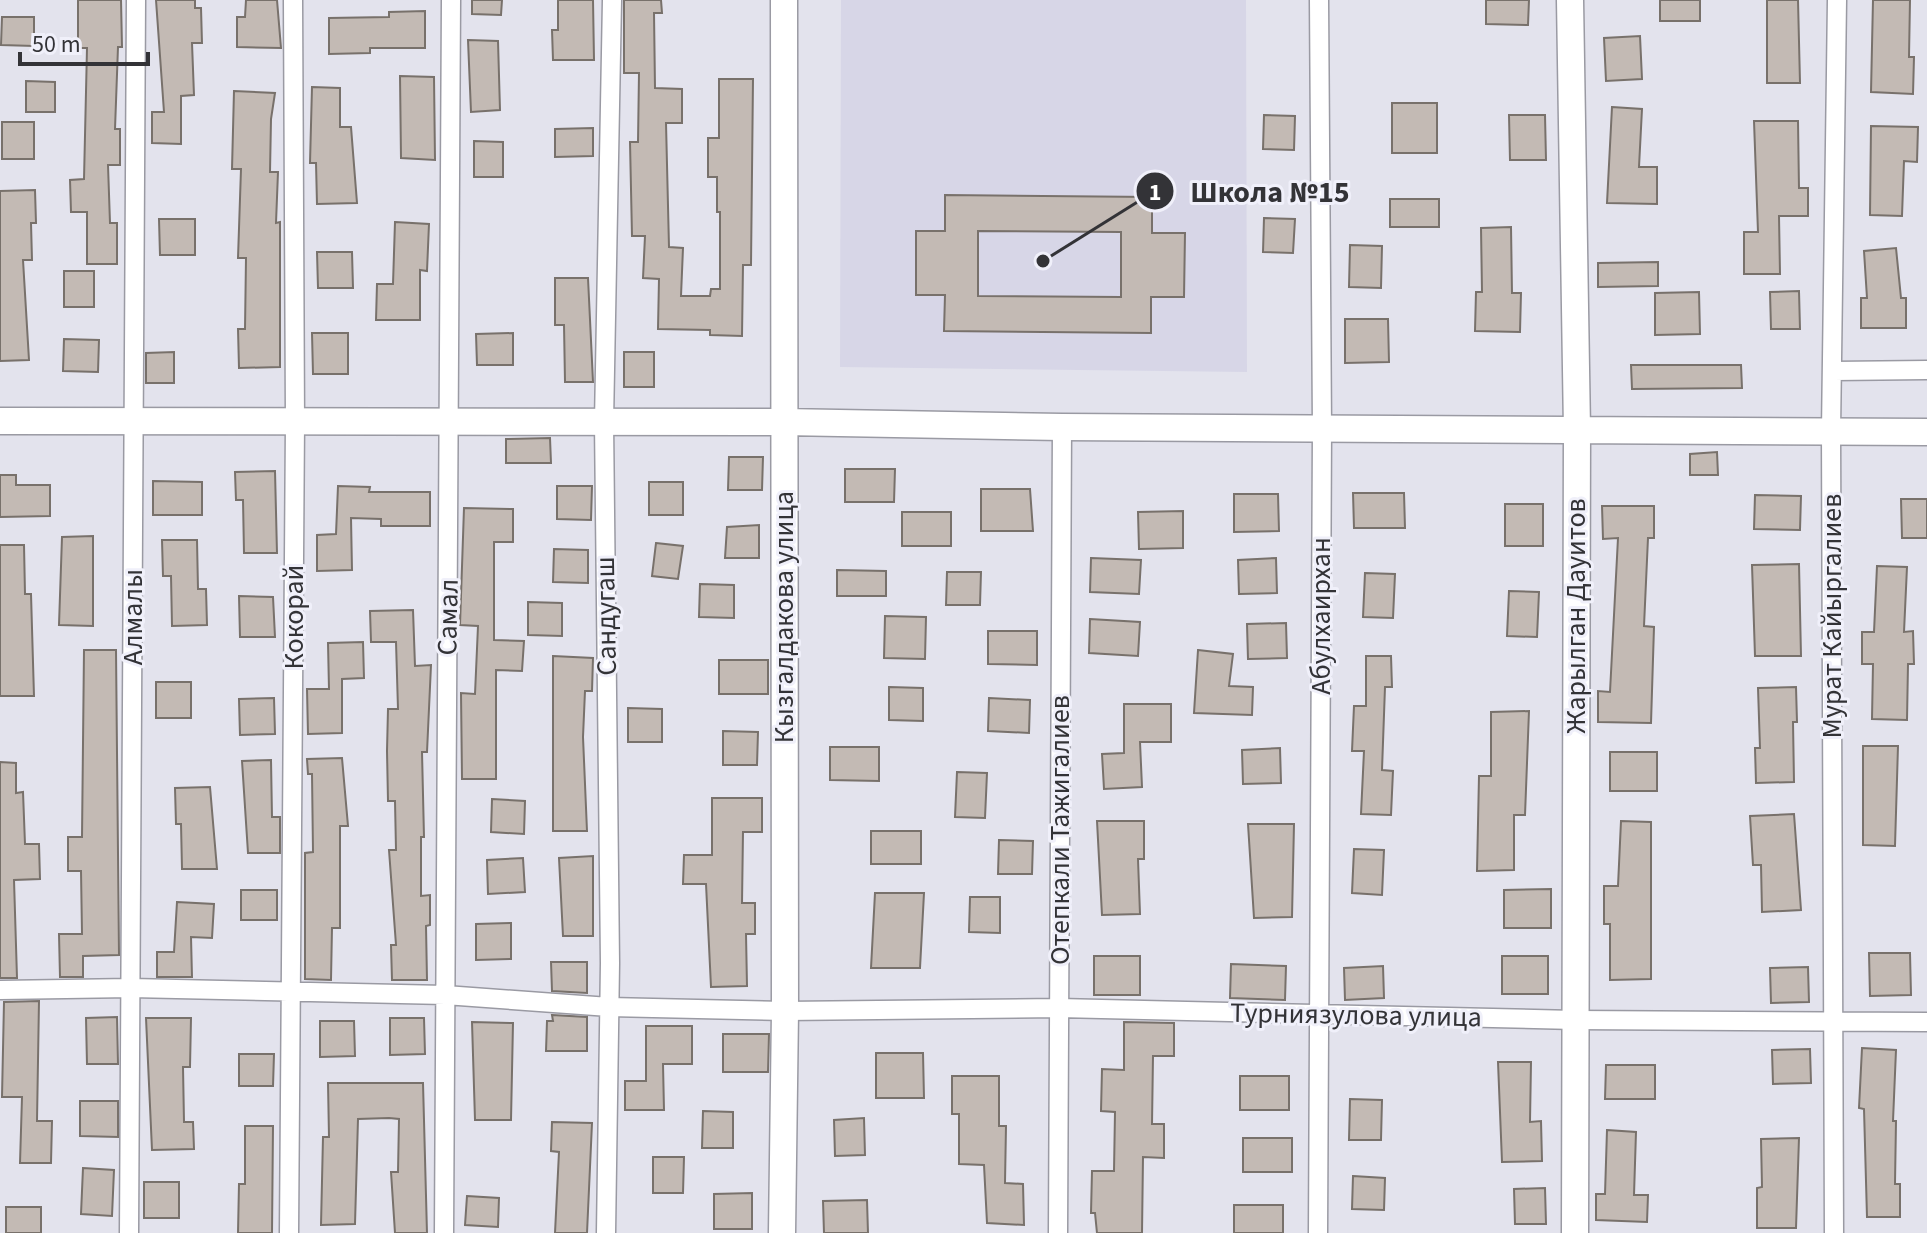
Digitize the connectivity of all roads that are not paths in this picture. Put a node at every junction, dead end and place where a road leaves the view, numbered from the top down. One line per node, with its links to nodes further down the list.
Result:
1 (136, 0): 12 (street, Алмалы)
2 (293, 0): 13 (street, Кокорай)
3 (451, 0): 14 (street, Самал)
4 (612, 0): 15 (street, Сандугаш)
5 (784, 0): 16 (street, Кызгалдакова улица)
6 (1319, 0): 18 (street, Абулхаирхан)
7 (1570, 0): 19 (street, Жарылган Дауитов)
8 (1837, 0): 10 (street, Мурат Кайыргалиев)
9 (1927, 370): 10 (street)
10 (1834, 371): 20 (street, Мурат Кайыргалиев)
11 (0, 421): 12 (street)
12 (135, 422): 13 (street); 22 (street, Алмалы)
13 (295, 422): 14 (street); 24 (street, Кокорай)
14 (451, 422): 15 (street); 25 (street, Самал)
15 (604, 422): 16 (street); 26 (street, Сандугаш)
16 (784, 422): 17 (street); 28 (street, Кызгалдакова улица)
17 (1062, 427): 18 (street); 27 (street, Отепкали Тажигалиев)
18 (1322, 429): 19 (street); 29 (street, Абулхаирхан)
19 (1577, 430): 20 (street); 30 (street, Жарылган Дауитов)
20 (1831, 431): 21 (street); 31 (street, Мурат Кайыргалиев)
21 (1927, 432)
22 (131, 988): 23 (street, Турниязулова улица); 24 (street, Турниязулова улица); 33 (street, Алмалы)
23 (0, 990)
24 (291, 993): 25 (street, Турниязулова улица); 34 (street, Кокорай)
25 (445, 995): 26 (street, Турниязулова улица); 35 (street, Самал)
26 (609, 1007): 28 (street, Турниязулова улица); 36 (street, Сандугаш)
27 (1059, 1008): 28 (street, Турниязулова улица); 29 (street, Турниязулова улица); 38 (street, Отепкали Тажигалиев)
28 (785, 1011): 37 (street, Кызгалдакова улица)
29 (1319, 1014): 30 (street, Турниязулова улица); 39 (street, Абулхаирхан)
30 (1575, 1020): 31 (street, Турниязулова улица); 40 (street, Жарылган Дауитов)
31 (1833, 1022): 32 (street, Турниязулова улица); 41 (street, Мурат Кайыргалиев)
32 (1927, 1022)
33 (129, 1233)
34 (289, 1233)
35 (444, 1233)
36 (606, 1233)
37 (782, 1233)
38 (1058, 1233)
39 (1318, 1233)
40 (1575, 1233)
41 (1834, 1233)

